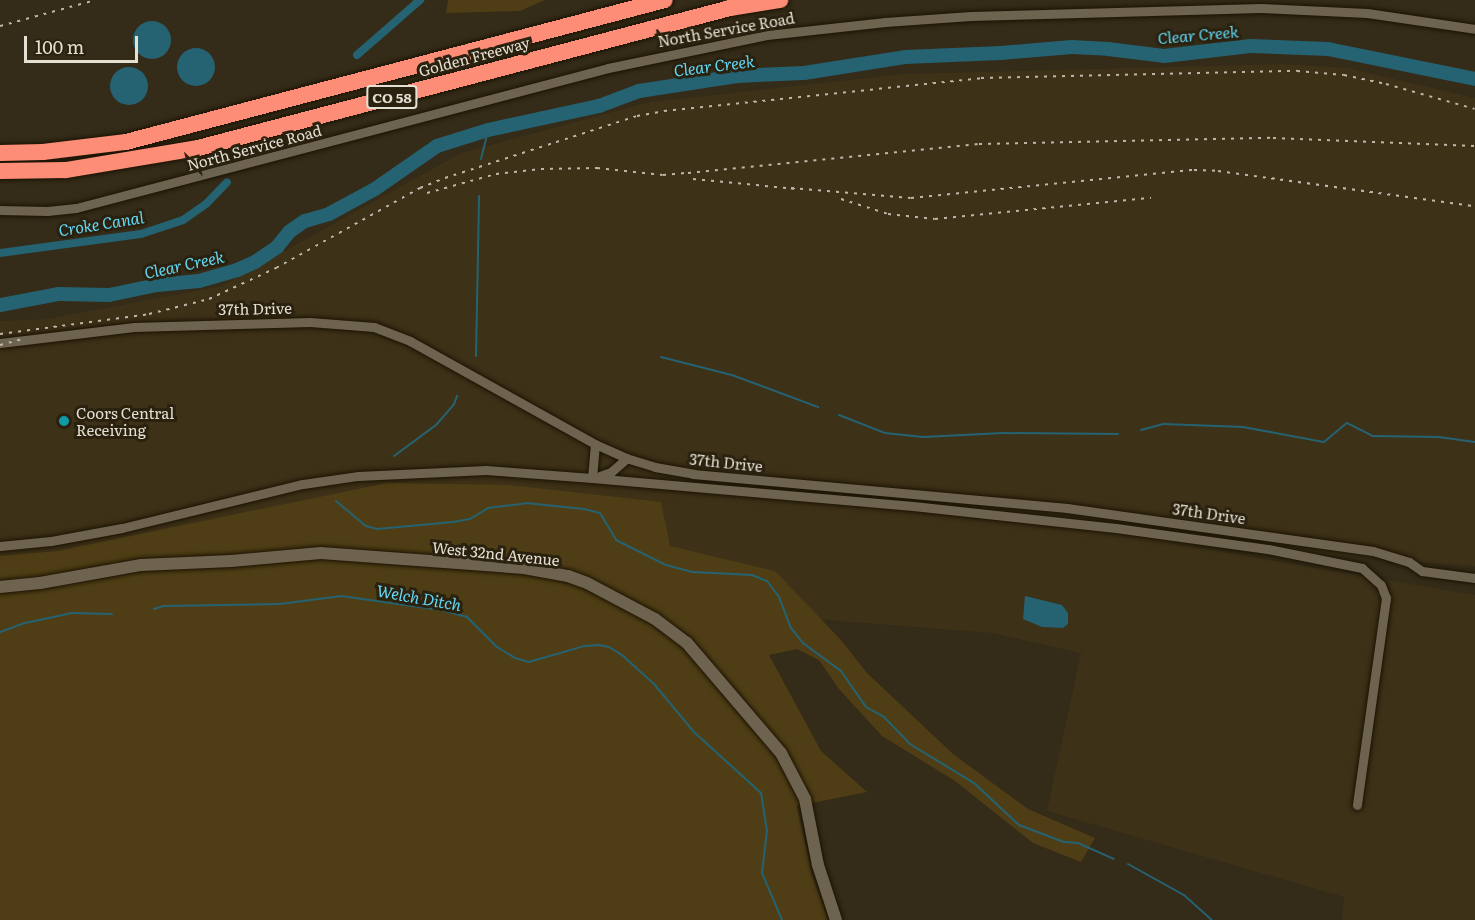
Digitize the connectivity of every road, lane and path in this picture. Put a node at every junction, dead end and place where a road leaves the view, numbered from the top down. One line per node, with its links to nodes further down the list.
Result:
1 (665, 0): 4 (highway, Golden Freeway / CO 58)
2 (780, 0): 5 (highway, Golden Freeway / CO 58)
3 (1475, 29): 6 (street, North Service Road)
4 (0, 153)
5 (0, 171)
6 (0, 210)
7 (0, 343): 8 (street, 37th Drive)
8 (595, 444): 9 (street, 37th Drive); 10 (street)
9 (627, 458): 10 (street); 12 (street, 37th Drive)
10 (592, 478): 11 (street); 14 (street)
11 (0, 546)
12 (1475, 579)
13 (0, 587): 15 (street, West 32nd Avenue)
14 (1357, 805)
15 (836, 920)

